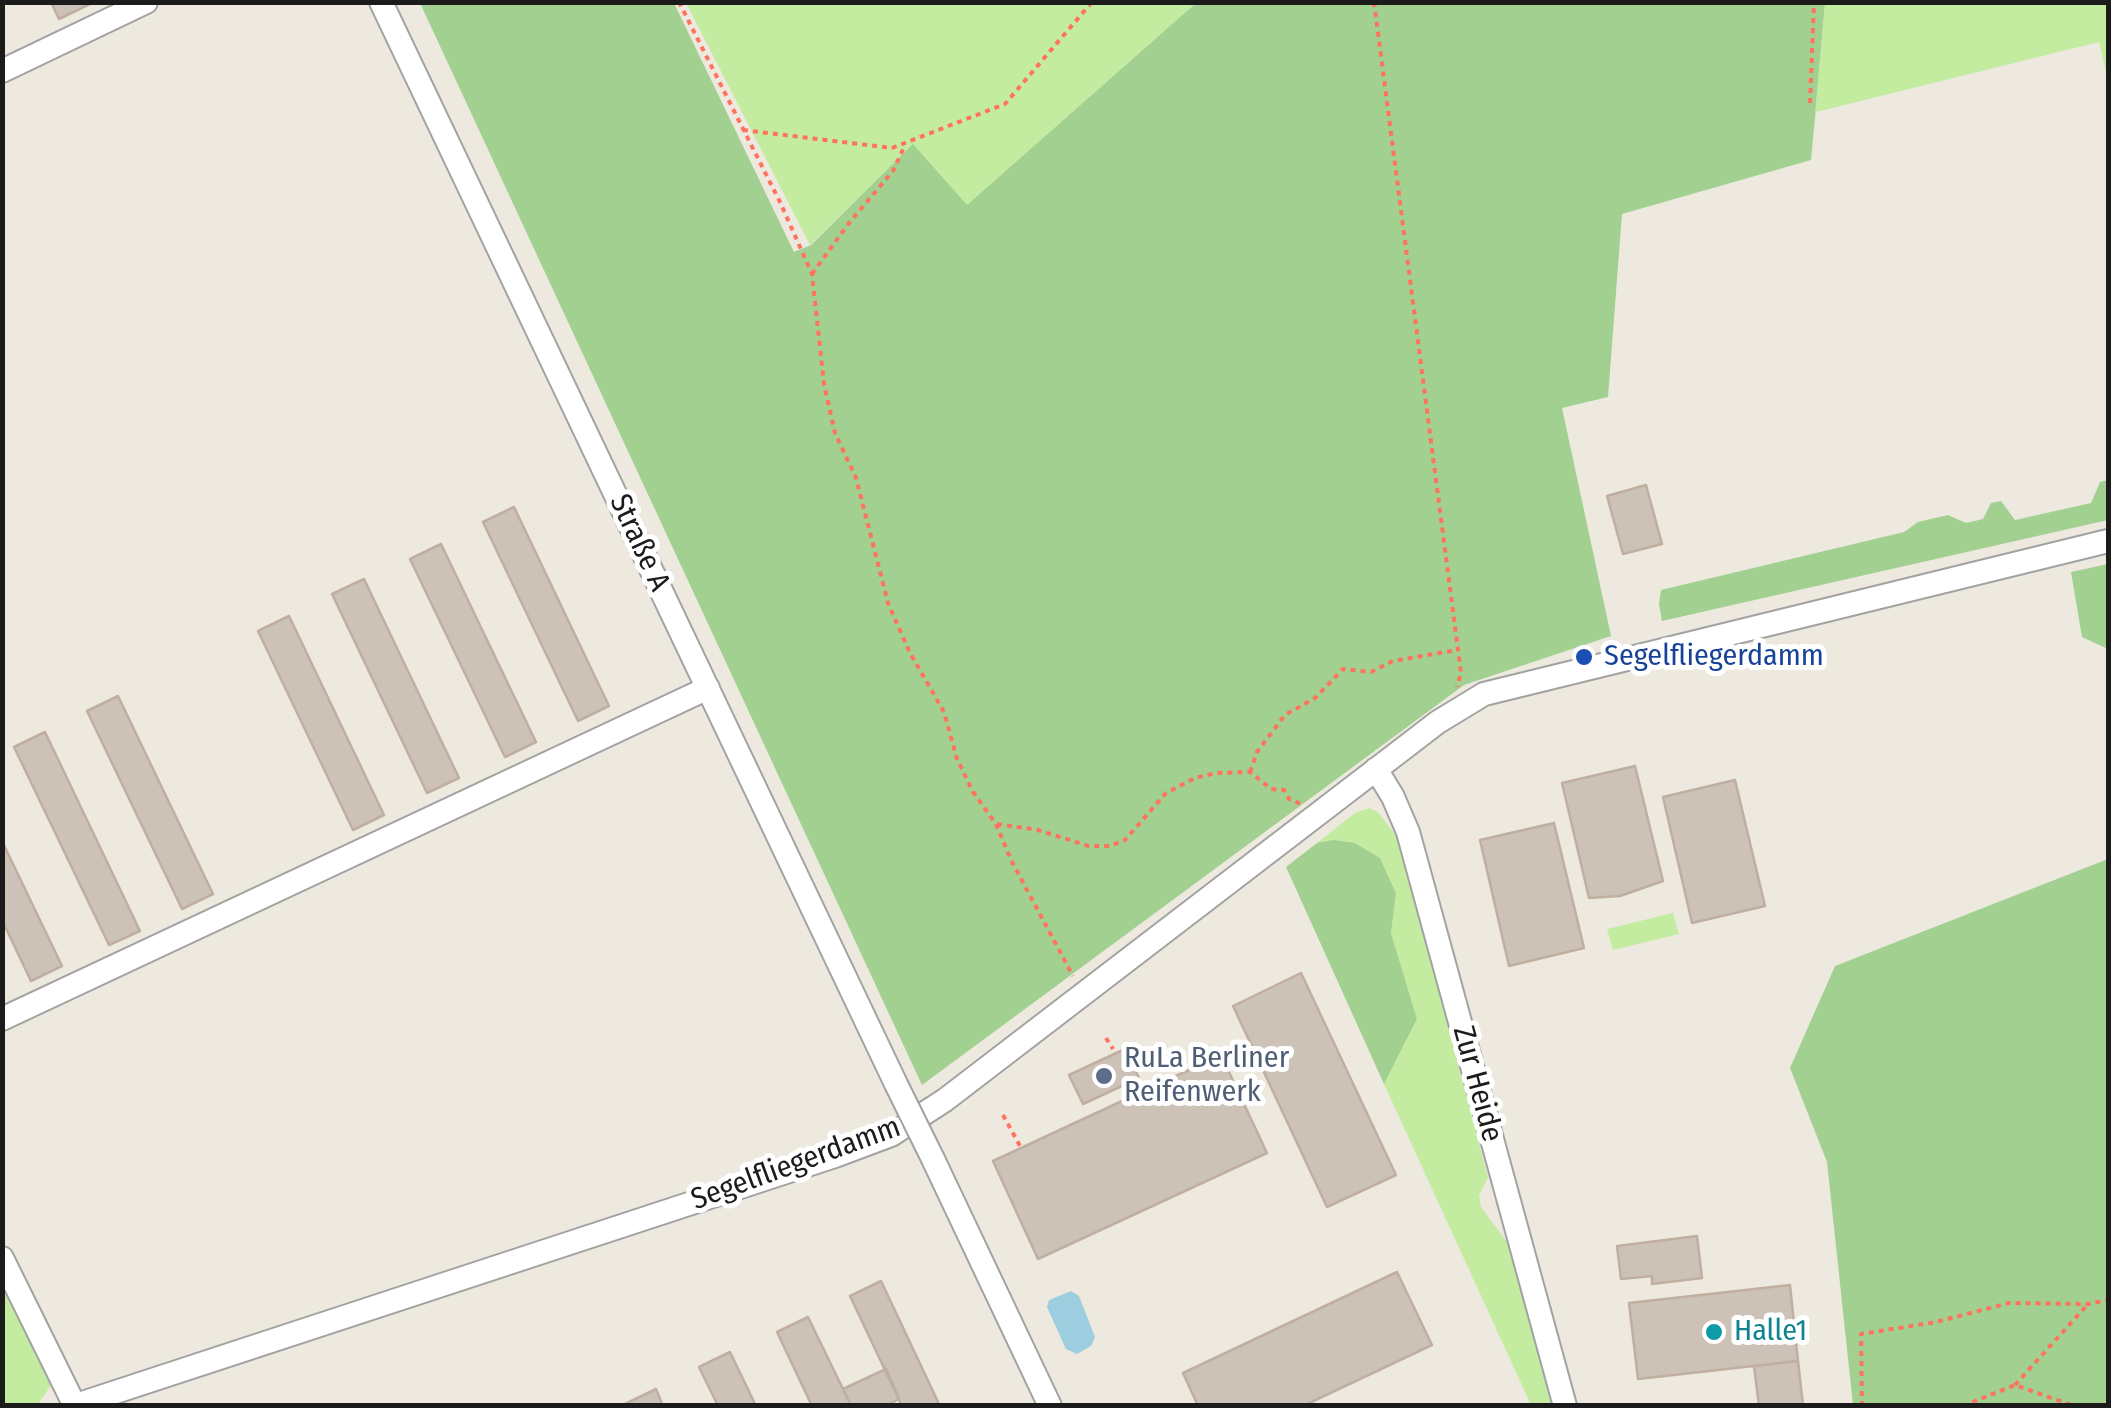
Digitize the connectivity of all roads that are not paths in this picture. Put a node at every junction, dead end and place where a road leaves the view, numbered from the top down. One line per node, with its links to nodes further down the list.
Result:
1 (146, 2): 3 (street)
2 (381, 2): 5 (street, Straße A)
3 (2, 70)
4 (2108, 540): 6 (street, Segelfliegerdamm)
5 (708, 688): 7 (street); 10 (street, Straße A, bridge)
6 (1376, 769): 9 (street, Segelfliegerdamm); 11 (street, Zur Heide)
7 (2, 1019)
8 (2, 1258): 9 (street)
9 (74, 1405)
10 (1050, 1406)
11 (1565, 1406)

